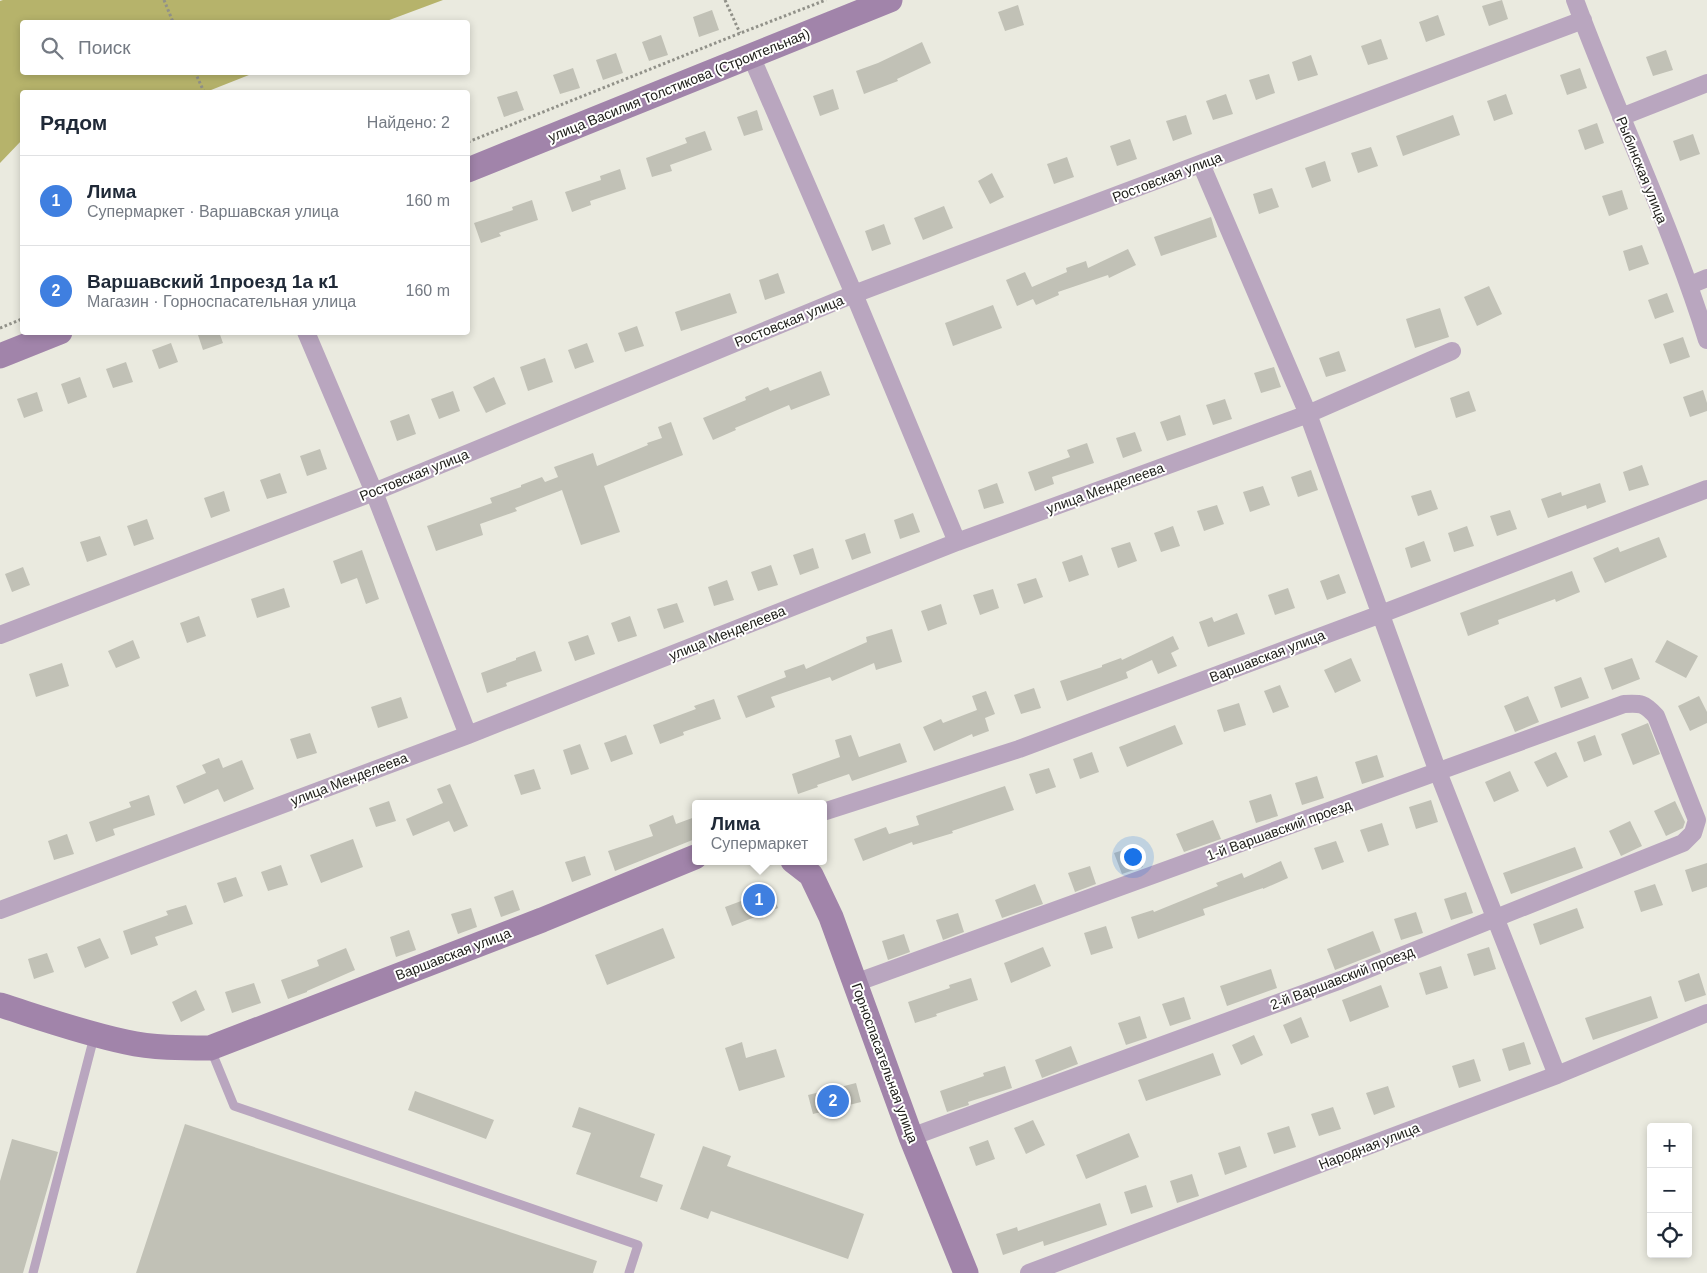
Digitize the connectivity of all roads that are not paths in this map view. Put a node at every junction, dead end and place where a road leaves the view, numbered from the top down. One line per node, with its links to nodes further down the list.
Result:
1 (890, 0): 4 (main road, улица Василия Толстикова (Строительная))
2 (1576, 0): 3 (street, Рыбинская улица)
3 (1583, 20): 6 (street, Рыбинская улица); 7 (street, Ростовская улица)
4 (751, 56): 8 (main road, улица Василия Толстикова (Строительная)); 11 (street)
5 (1707, 83): 6 (street)
6 (1620, 117): 10 (street, Рыбинская улица)
7 (1201, 164): 11 (street, Ростовская улица); 17 (street)
8 (470, 169)
9 (1707, 278): 10 (street)
10 (1690, 285): 14 (street, Рыбинская улица)
11 (854, 294): 19 (street, Ростовская улица); 20 (street)
12 (52, 335): 16 (main road)
13 (307, 335): 19 (street)
14 (1707, 340)
15 (1452, 351): 17 (street, улица Менделеева)
16 (0, 356)
17 (1308, 414): 20 (street, улица Менделеева); 21 (street)
18 (1707, 489): 21 (street, Варшавская улица)
19 (374, 492): 22 (street, Ростовская улица); 23 (street)
20 (956, 542): 23 (street, улица Менделеева)
21 (1381, 614): 25 (street); 26 (street, Варшавская улица)
22 (0, 635)
23 (468, 735): 29 (street, улица Менделеева)
24 (1673, 759): 25 (street, 1-й Варшавский проезд); 30 (street, 2-й Варшавский проезд)
25 (1438, 772): 30 (street); 31 (street, 1-й Варшавский проезд)
26 (827, 811)
27 (692, 858): 35 (main road, Варшавская улица)
28 (797, 865): 31 (main road, Горноспасательная улица)
29 (0, 910)
30 (1496, 917): 36 (street); 37 (street, 2-й Варшавский проезд)
31 (855, 983): 37 (main road, Горноспасательная улица)
32 (0, 1005): 34 (main road)
33 (1707, 1013): 36 (street, Народная улица)
34 (94, 1034): 35 (main road); 38 (lane)
35 (210, 1048): 39 (lane)
36 (1557, 1075): 41 (street, Народная улица)
37 (911, 1137): 40 (main road, Горноспасательная улица)
38 (33, 1273)
39 (629, 1273)
40 (966, 1273)
41 (1029, 1273)

